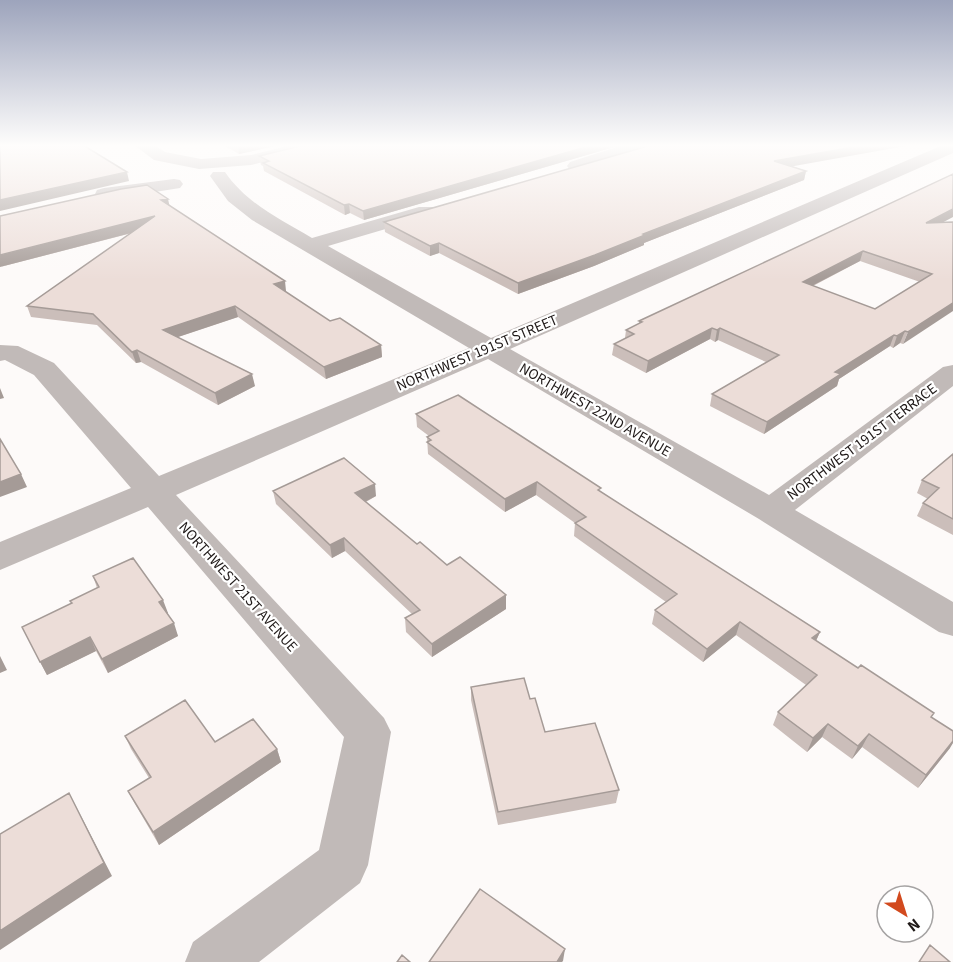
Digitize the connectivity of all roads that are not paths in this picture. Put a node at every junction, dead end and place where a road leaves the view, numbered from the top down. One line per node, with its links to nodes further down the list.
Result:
1 (124, 190): 4 (street)
2 (217, 190): 6 (street, NORTHWEST 22ND AVENUE)
3 (849, 190): 7 (street, NORTHWEST 191ST STREET)
4 (86, 199)
5 (442, 206): 6 (street)
6 (310, 245): 7 (street, NORTHWEST 22ND AVENUE)
7 (489, 349): 10 (street, NORTHWEST 191ST STREET); 11 (street, NORTHWEST 22ND AVENUE)
8 (5, 352): 10 (street, NORTHWEST 21ST AVENUE)
9 (953, 373): 11 (street, NORTHWEST 191ST TERRACE)
10 (151, 491): 12 (street, NORTHWEST 191ST STREET); 14 (street, NORTHWEST 21ST AVENUE)
11 (771, 511): 13 (street, NORTHWEST 22ND AVENUE)
12 (0, 556)
13 (953, 621)
14 (213, 962)

